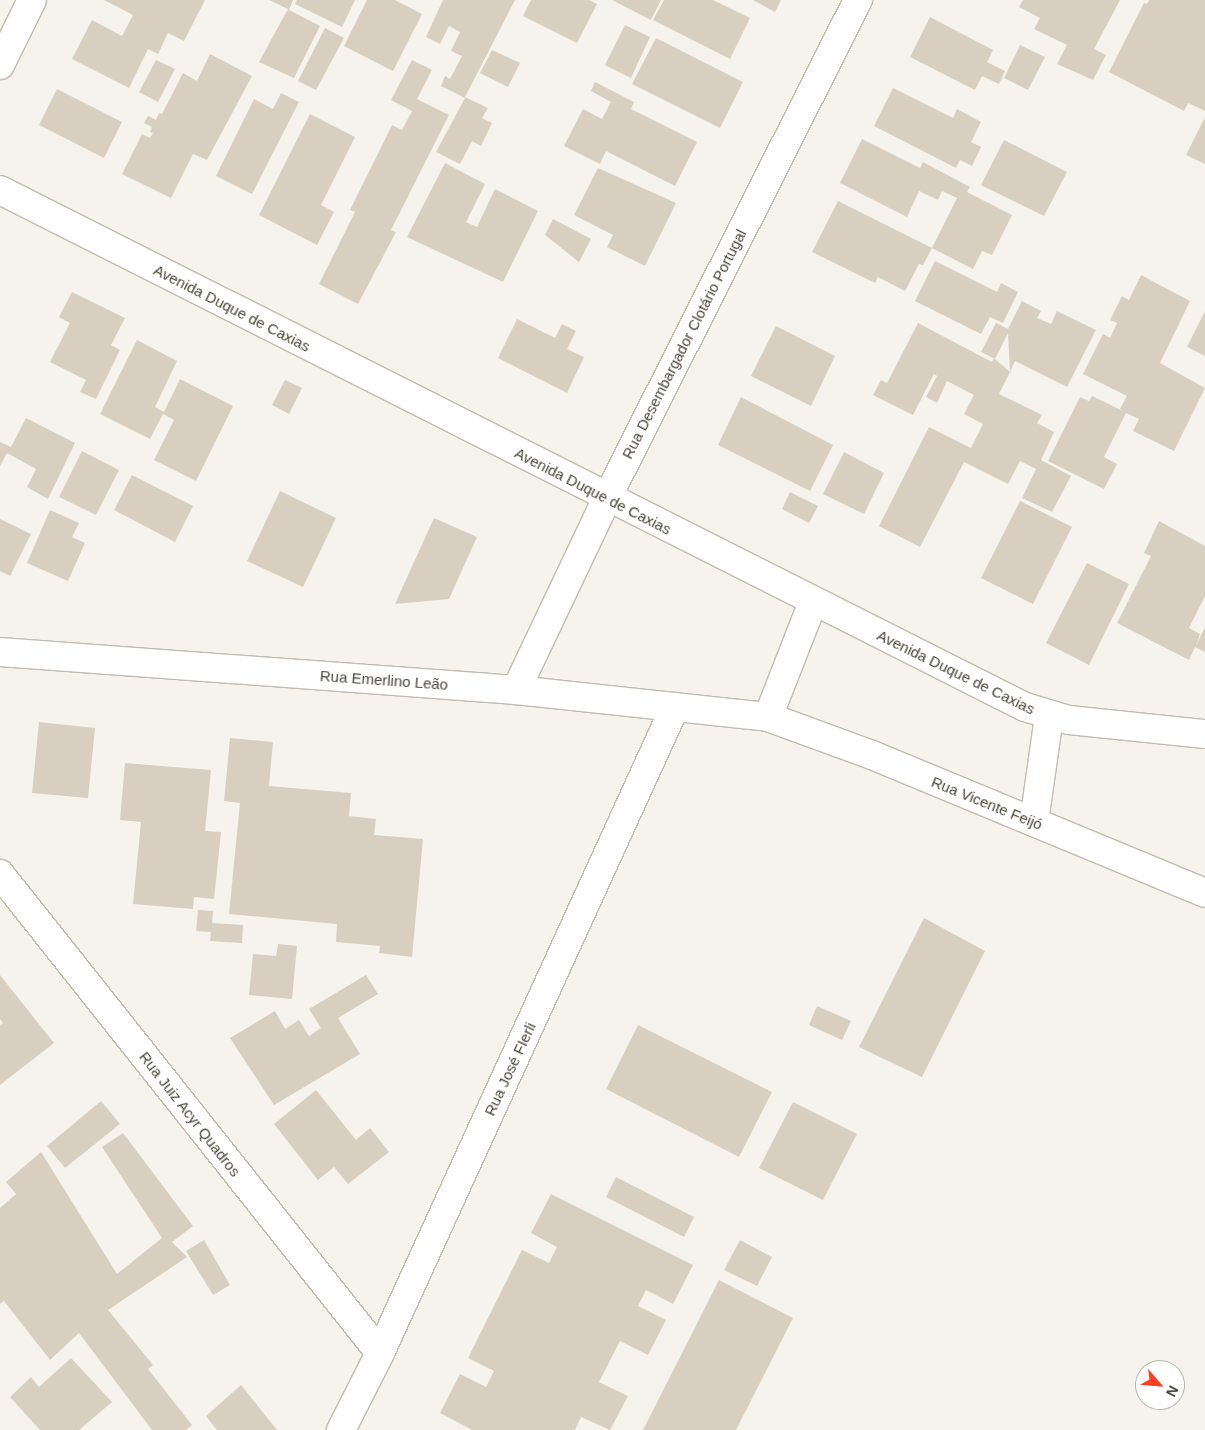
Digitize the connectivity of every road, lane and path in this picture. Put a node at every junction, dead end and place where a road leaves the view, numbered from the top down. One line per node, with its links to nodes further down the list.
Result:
1 (32, 0): 3 (street)
2 (858, 0): 5 (street, Rua Desembargador Clotário Portugal)
3 (0, 65)
4 (0, 190): 5 (street, Avenida Duque de Caxias)
5 (607, 498): 6 (street, Avenida Duque de Caxias); 8 (street, Rua Desembargador Clotário Portugal)
6 (813, 602): 10 (street); 11 (street, Avenida Duque de Caxias)
7 (0, 652): 8 (street, Rua Emerlino Leão)
8 (516, 690): 9 (street, Rua Emerlino Leão)
9 (675, 707): 10 (street, Rua Emerlino Leão); 16 (street, Rua José FIerli)
10 (768, 716): 13 (street, Rua Vicente Feijó)
11 (1049, 716): 12 (street, Avenida Duque de Caxias); 13 (street)
12 (1205, 734)
13 (1034, 822): 15 (street, Rua Vicente Feijó)
14 (0, 874): 16 (street, Rua Juiz Acyr Quadros)
15 (1205, 893)
16 (380, 1353): 17 (street, Rua José FIerli)
17 (341, 1430)

